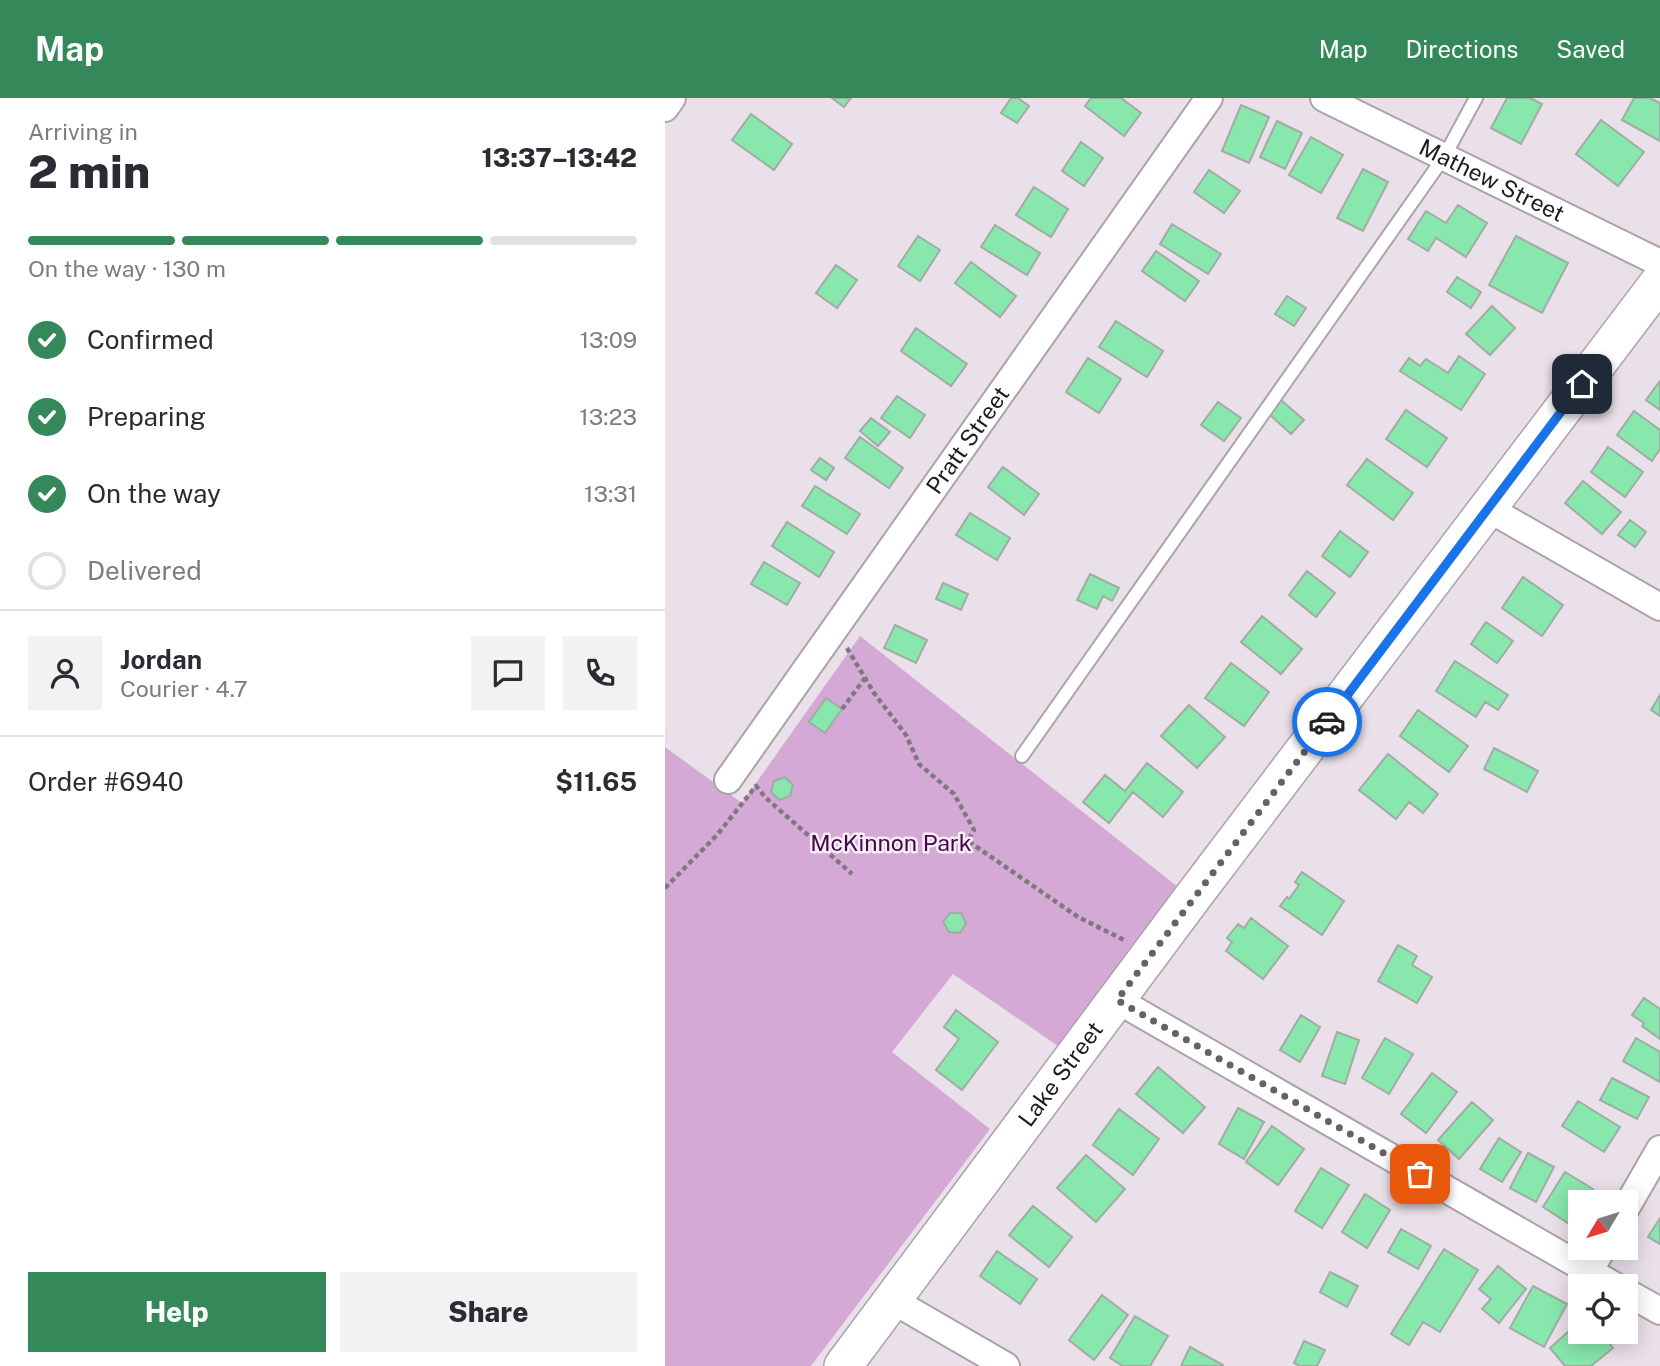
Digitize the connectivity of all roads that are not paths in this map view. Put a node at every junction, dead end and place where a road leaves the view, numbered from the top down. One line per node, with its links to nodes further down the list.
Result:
1 (672, 98): 5 (street)
2 (1209, 98): 12 (street, Pratt Street)
3 (1324, 98): 6 (street, Mathew Street)
4 (1476, 98): 6 (lane)
5 (665, 108)
6 (1444, 157): 7 (street, Mathew Street); 11 (lane)
7 (1660, 263)
8 (1660, 281): 9 (main road, Lake Street)
9 (1489, 509): 10 (street); 13 (main road, Lake Street)
10 (1660, 607)
11 (1022, 756)
12 (728, 780)
13 (1117, 1000): 17 (street); 20 (main road, Lake Street)
14 (1660, 1149): 15 (street)
15 (1636, 1190)
16 (1595, 1260): 17 (street)
17 (1589, 1271): 18 (street)
18 (1594, 1274)
19 (1638, 1299): 21 (street)
20 (892, 1300): 22 (main road, Lake Street); 23 (street)
21 (1660, 1311)
22 (843, 1366)
23 (1006, 1366)

